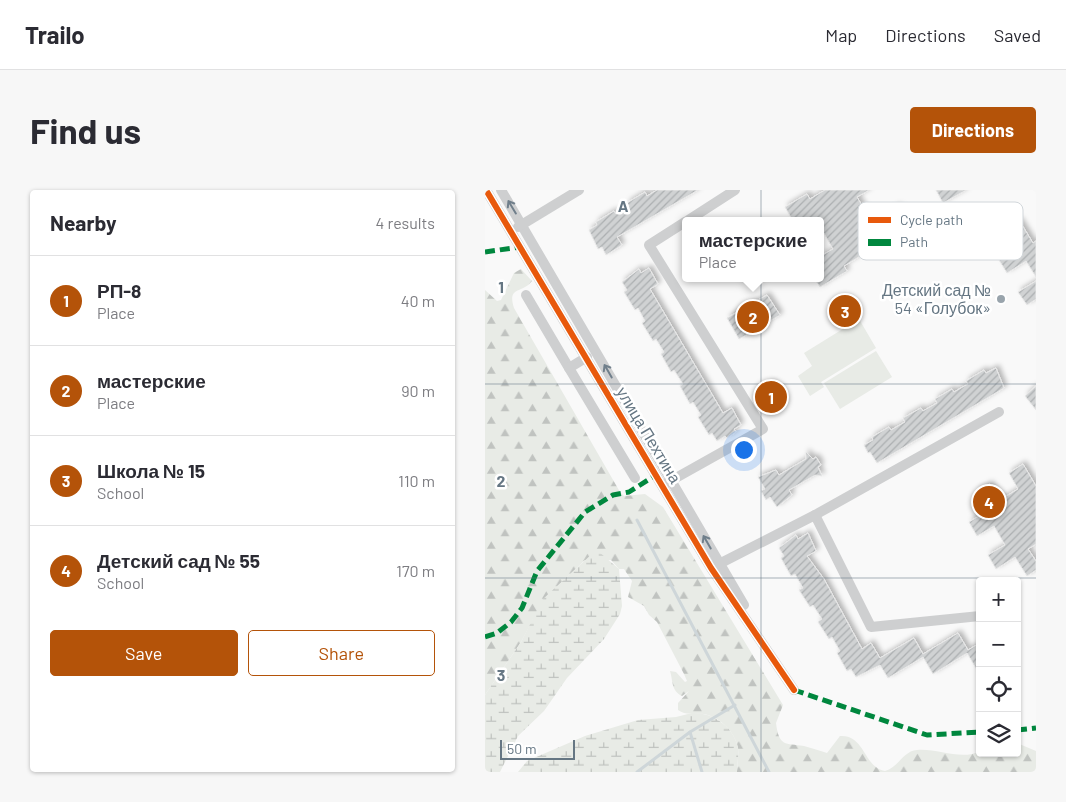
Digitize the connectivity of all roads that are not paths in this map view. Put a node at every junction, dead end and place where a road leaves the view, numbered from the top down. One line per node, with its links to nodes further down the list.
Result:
1 (486, 190): 8 (street, улица Пехтина)
2 (501, 190): 6 (street, улица Пехтина, one-way to 2)
3 (579, 190): 6 (street)
4 (735, 190): 5 (street)
5 (692, 217)
6 (522, 224): 8 (street); 14 (street, улица Пехтина, one-way to 6)
7 (682, 224): 14 (street)
8 (510, 231): 10 (street, улица Пехтина)
9 (526, 295): 11 (street)
10 (587, 357): 11 (street); 14 (street, улица Пехтина)
11 (569, 368): 13 (street)
12 (999, 412): 15 (street)
13 (635, 478)
14 (667, 483): 16 (street, улица Пехтина)
15 (815, 515): 16 (street); 17 (street)
16 (716, 565): 16 (street, улица Пехтина)
17 (976, 616)

